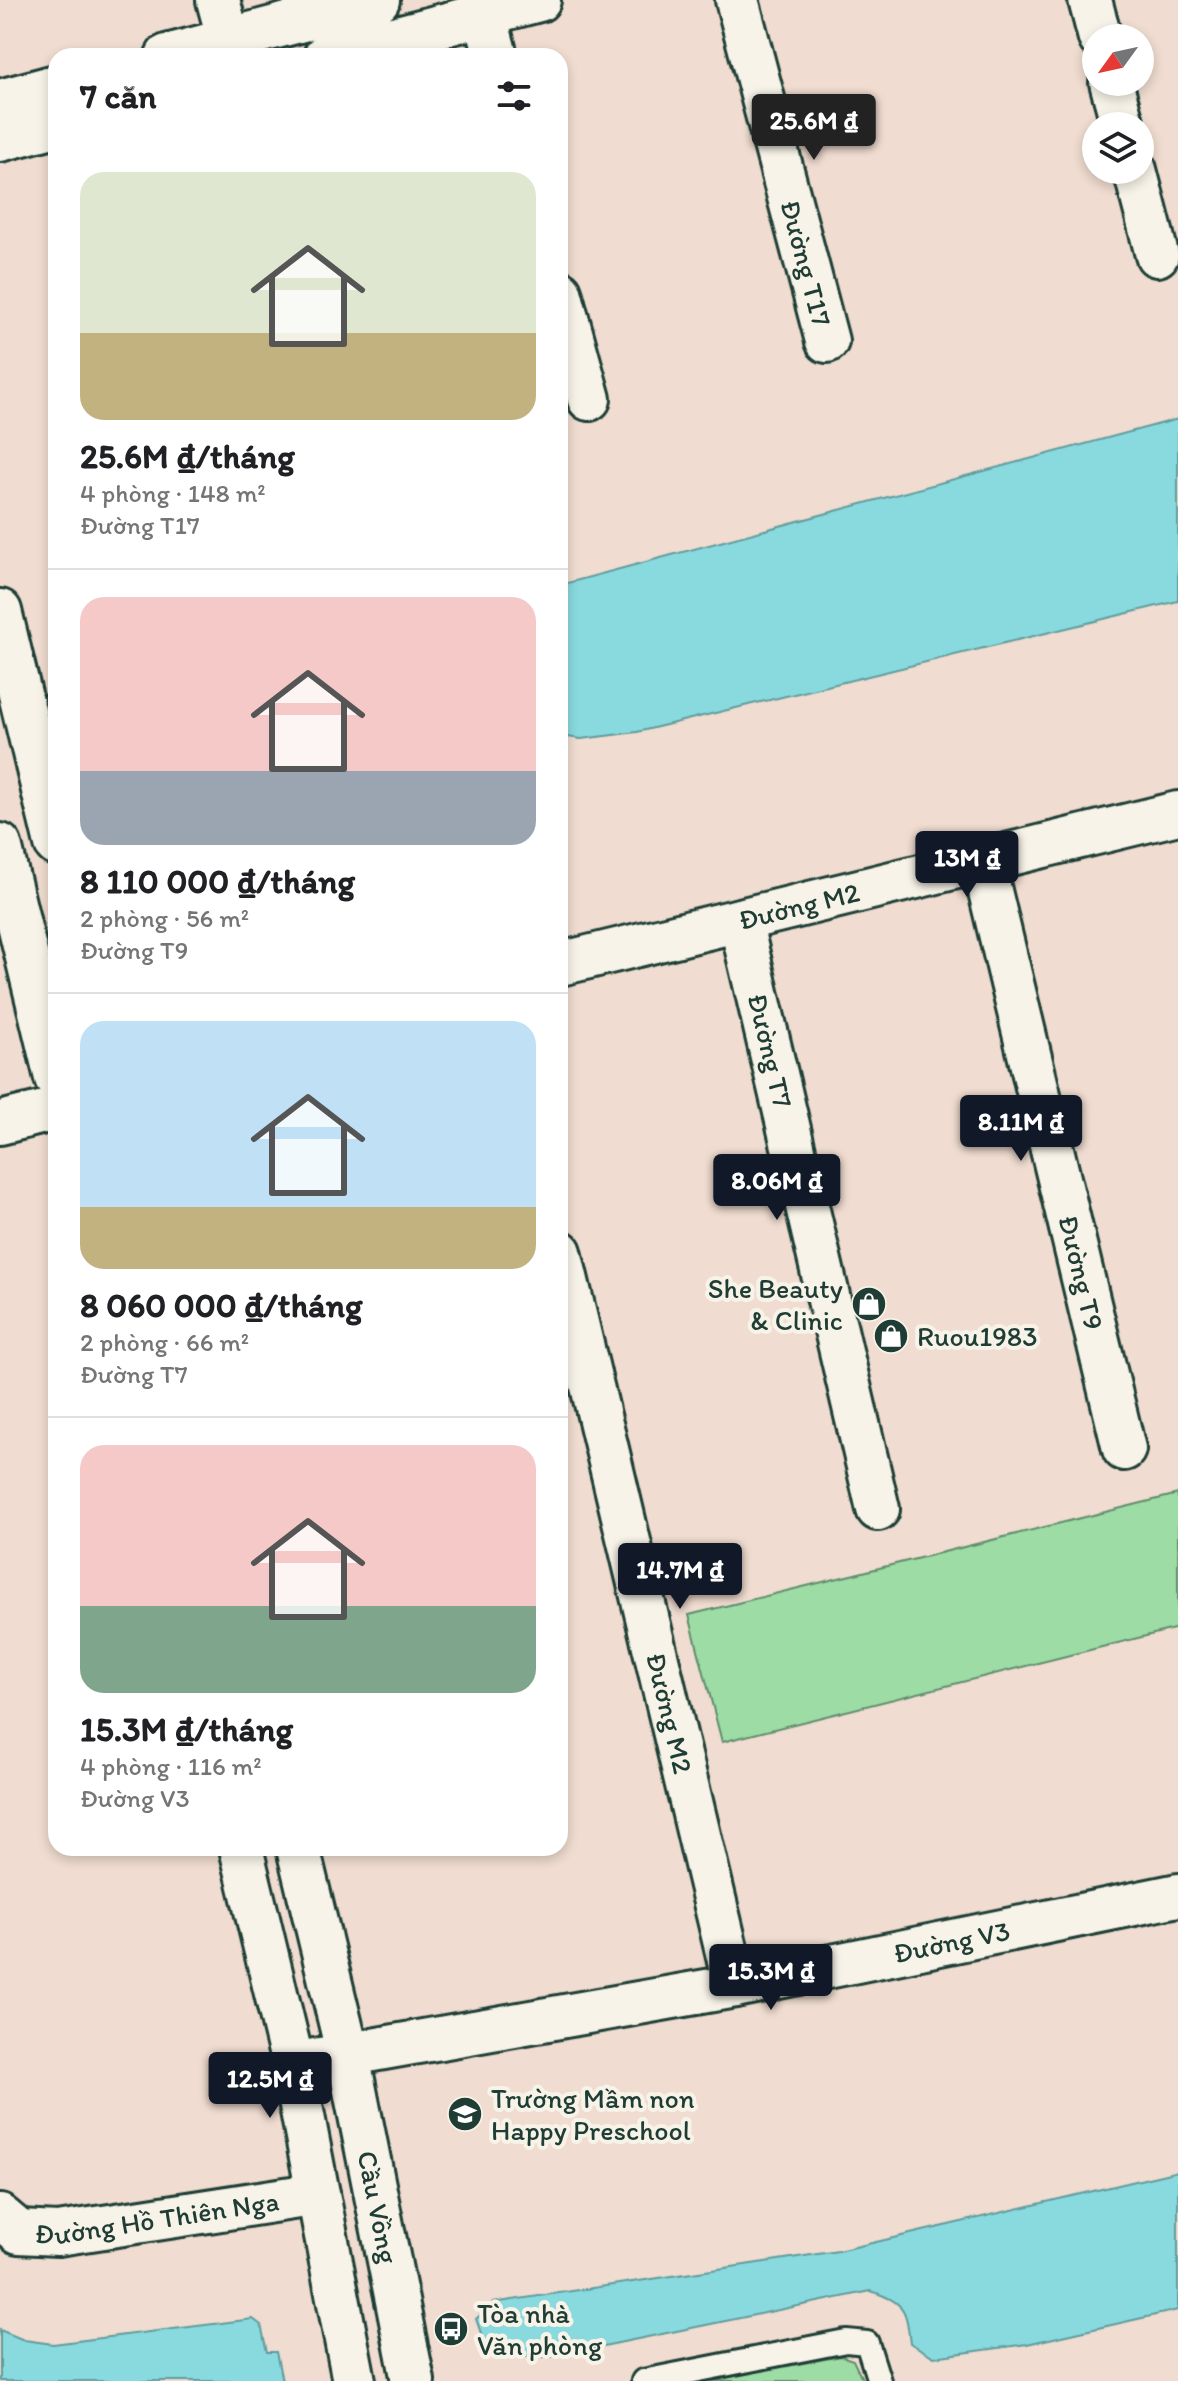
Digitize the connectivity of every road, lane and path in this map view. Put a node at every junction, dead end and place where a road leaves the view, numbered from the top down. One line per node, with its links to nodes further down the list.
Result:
1 (378, 0): 7 (street)
2 (539, 0): 5 (street)
3 (737, 0): 18 (street, Đường T17)
4 (1090, 0): 6 (street)
5 (483, 7): 9 (street); 10 (street)
6 (1096, 24)
7 (226, 32): 8 (street)
8 (187, 48)
9 (351, 48)
10 (494, 48)
11 (48, 88): 12 (street)
12 (0, 101)
13 (48, 127): 14 (street)
14 (0, 140)
15 (1139, 184): 16 (street)
16 (1157, 255)
17 (568, 322): 19 (street)
18 (827, 341)
19 (589, 399)
20 (0, 611): 21 (street)
21 (48, 811)
22 (1178, 813): 24 (street, Đường M2)
23 (0, 845): 27 (street)
24 (983, 862): 25 (street, Đường M2); 31 (street, Đường T9)
25 (740, 920): 26 (street, Đường M2); 32 (street, Đường T7)
26 (568, 962)
27 (48, 1045)
28 (48, 1111): 29 (street)
29 (0, 1123)
30 (568, 1286): 36 (street, Đường M2)
31 (1124, 1449)
32 (878, 1509)
33 (243, 1856): 38 (street, Cầu Vồng)
34 (300, 1856): 37 (street, Cầu Vồng)
35 (1178, 1895): 36 (street, Đường V3)
36 (735, 1986): 37 (street, Đường V3)
37 (348, 2055): 38 (street, Đường V3); 42 (street, Cầu Vồng)
38 (293, 2064): 39 (street, Cầu Vồng)
39 (318, 2194): 40 (street, Đường Hồ Thiên Nga); 41 (street, Cầu Vồng)
40 (0, 2216)
41 (354, 2381)
42 (413, 2381)
43 (643, 2381): 44 (lane)
44 (879, 2381)

